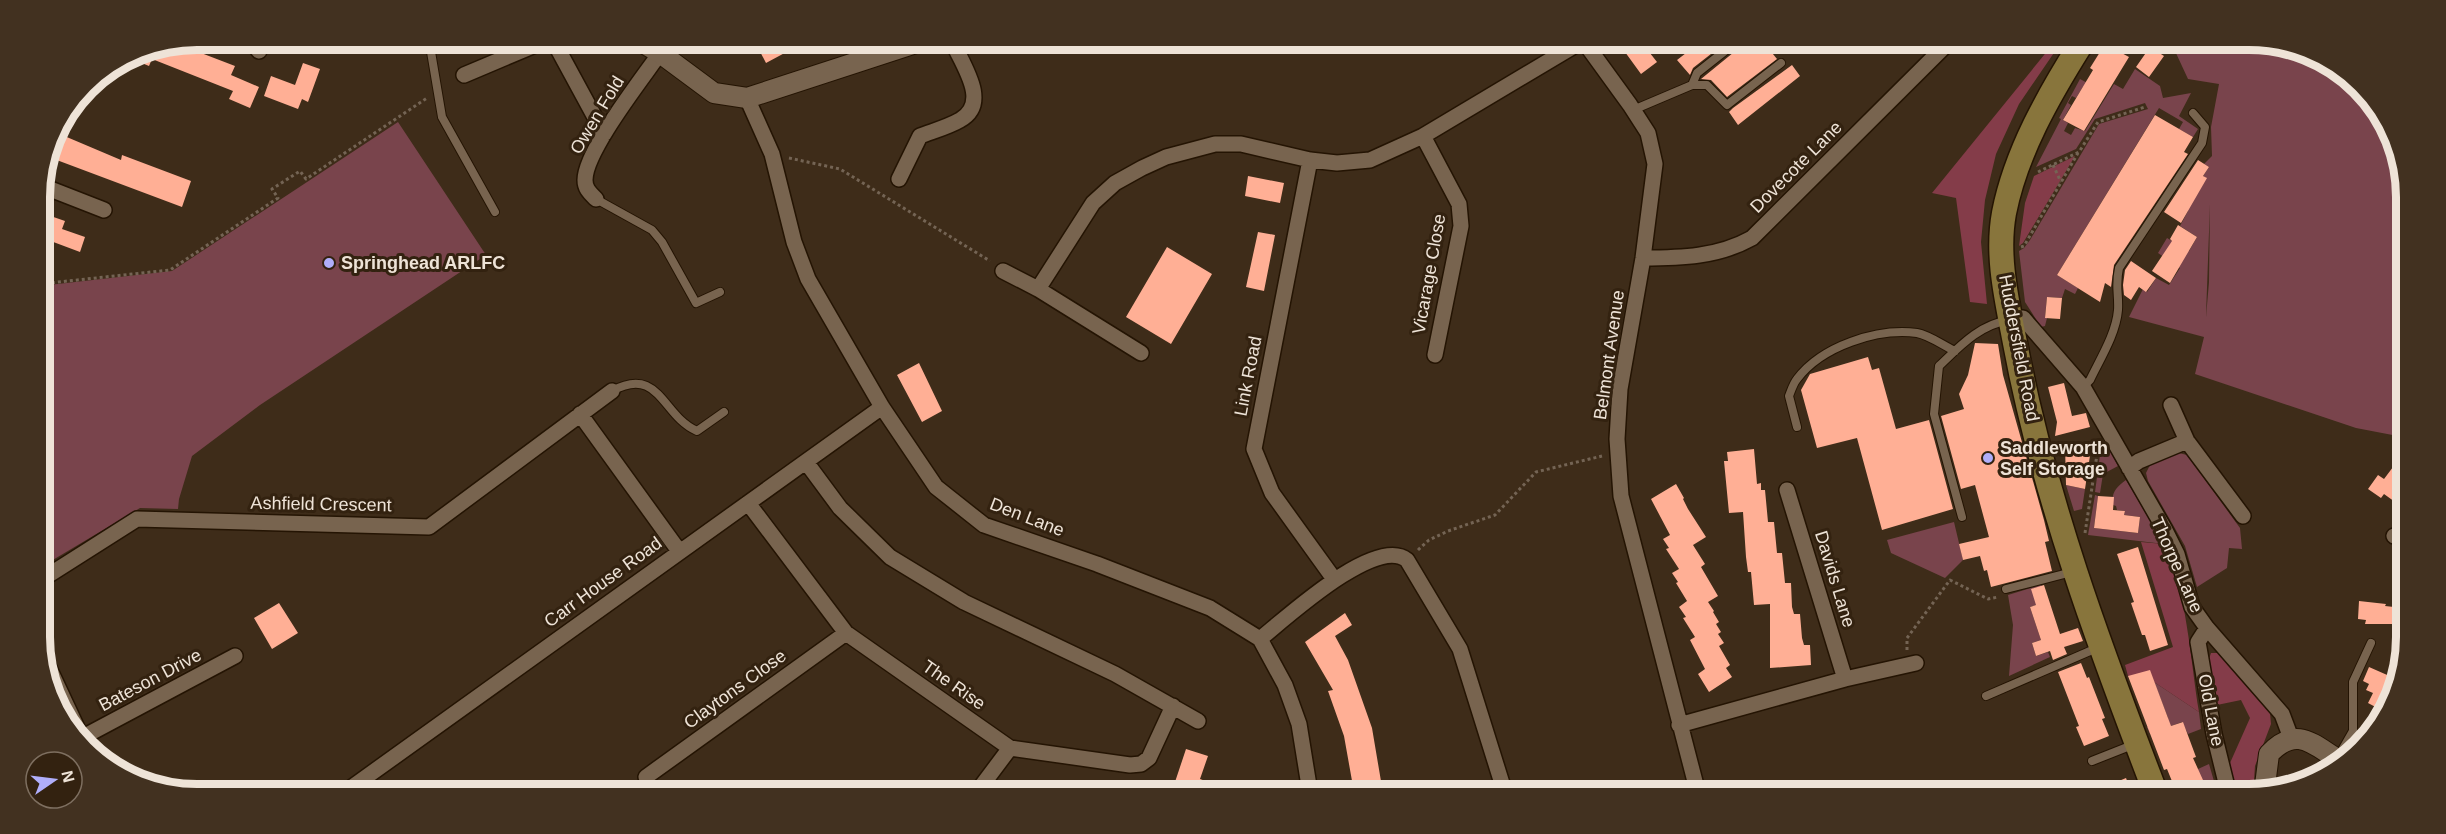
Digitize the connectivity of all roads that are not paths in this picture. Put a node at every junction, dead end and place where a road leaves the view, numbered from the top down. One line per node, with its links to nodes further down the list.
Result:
1 (431, 50): 26 (lane)
2 (523, 50): 14 (street)
3 (558, 50): 19 (street)
4 (655, 50): 12 (street)
5 (894, 50): 16 (street)
6 (956, 50): 22 (street)
7 (1567, 50): 20 (street)
8 (1590, 50): 17 (street, Belmont Avenue)
9 (1726, 50): 15 (lane)
10 (1941, 50): 27 (street, Dovecote Lane)
11 (2077, 50): 31 (main road, Huddersfield Road)
12 (660, 53): 16 (street); 19 (street, Owen Fold)
13 (1781, 63): 15 (lane)
14 (464, 75)
15 (1692, 85): 17 (lane)
16 (747, 98): 38 (street, Den Lane)
17 (1633, 110): 27 (street, Belmont Avenue)
18 (2193, 113): 35 (lane)
19 (604, 134): 24 (street, Owen Fold)
20 (1423, 136): 21 (street); 34 (street, Vicarage Close)
21 (1310, 160): 29 (street); 52 (street, Link Road)
22 (899, 178)
23 (50, 189): 25 (street)
24 (596, 200): 30 (lane)
25 (104, 210)
26 (495, 212)
27 (1643, 258): 67 (street, Belmont Avenue)
28 (1003, 272): 29 (street)
29 (1038, 289): 33 (street)
30 (720, 292)
31 (2010, 319): 32 (lane); 35 (street, Thorpe Lane); 50 (main road, Huddersfield Road)
32 (1955, 351): 41 (lane); 47 (lane)
33 (1141, 353)
34 (1435, 355)
35 (2083, 387): 44 (street, Thorpe Lane)
36 (612, 391): 39 (lane); 40 (street, Ashfield Crescent)
37 (2171, 405): 42 (street)
38 (882, 407): 43 (street, Carr House Road); 56 (street, Den Lane)
39 (724, 412)
40 (580, 414): 49 (street); 51 (street, Ashfield Crescent)
41 (1797, 427)
42 (2187, 441): 44 (street); 48 (street)
43 (806, 462): 46 (street, Carr House Road); 64 (street)
44 (2129, 468): 54 (street, Thorpe Lane)
45 (1787, 490): 61 (street, Davids Lane)
46 (748, 503): 49 (street, Carr House Road); 55 (street, The Rise)
47 (1962, 516)
48 (2243, 516)
49 (679, 551): 77 (street, Carr House Road)
50 (2076, 571): 53 (lane); 58 (main road, Huddersfield Road)
51 (50, 575)
52 (1334, 579): 56 (street); 80 (street)
53 (2006, 589)
54 (2207, 628): 68 (street, Thorpe Lane); 83 (street, Old Lane)
55 (846, 633): 72 (street, The Rise); 75 (street, Claytons Close)
56 (1260, 639): 79 (street, Den Lane)
57 (2371, 643): 71 (lane)
58 (2101, 646): 63 (lane); 70 (main road, Huddersfield Road)
59 (235, 656): 69 (street, Bateson Drive)
60 (1911, 665): 61 (street)
61 (1845, 679): 67 (street)
62 (56, 683): 65 (street)
63 (1986, 696)
64 (1173, 706): 66 (street); 72 (street, The Rise)
65 (73, 718)
66 (1198, 721)
67 (1679, 725): 81 (street, Belmont Avenue)
68 (2292, 738): 73 (street); 76 (street)
69 (91, 739)
70 (2137, 744): 74 (lane); 82 (main road, Huddersfield Road)
71 (2347, 747)
72 (1010, 748): 78 (street)
73 (2334, 757)
74 (2092, 761)
75 (646, 777)
76 (2265, 783)
77 (356, 784)
78 (983, 784)
79 (1309, 784)
80 (1502, 784)
81 (1695, 784)
82 (2152, 784)
83 (2226, 784)

